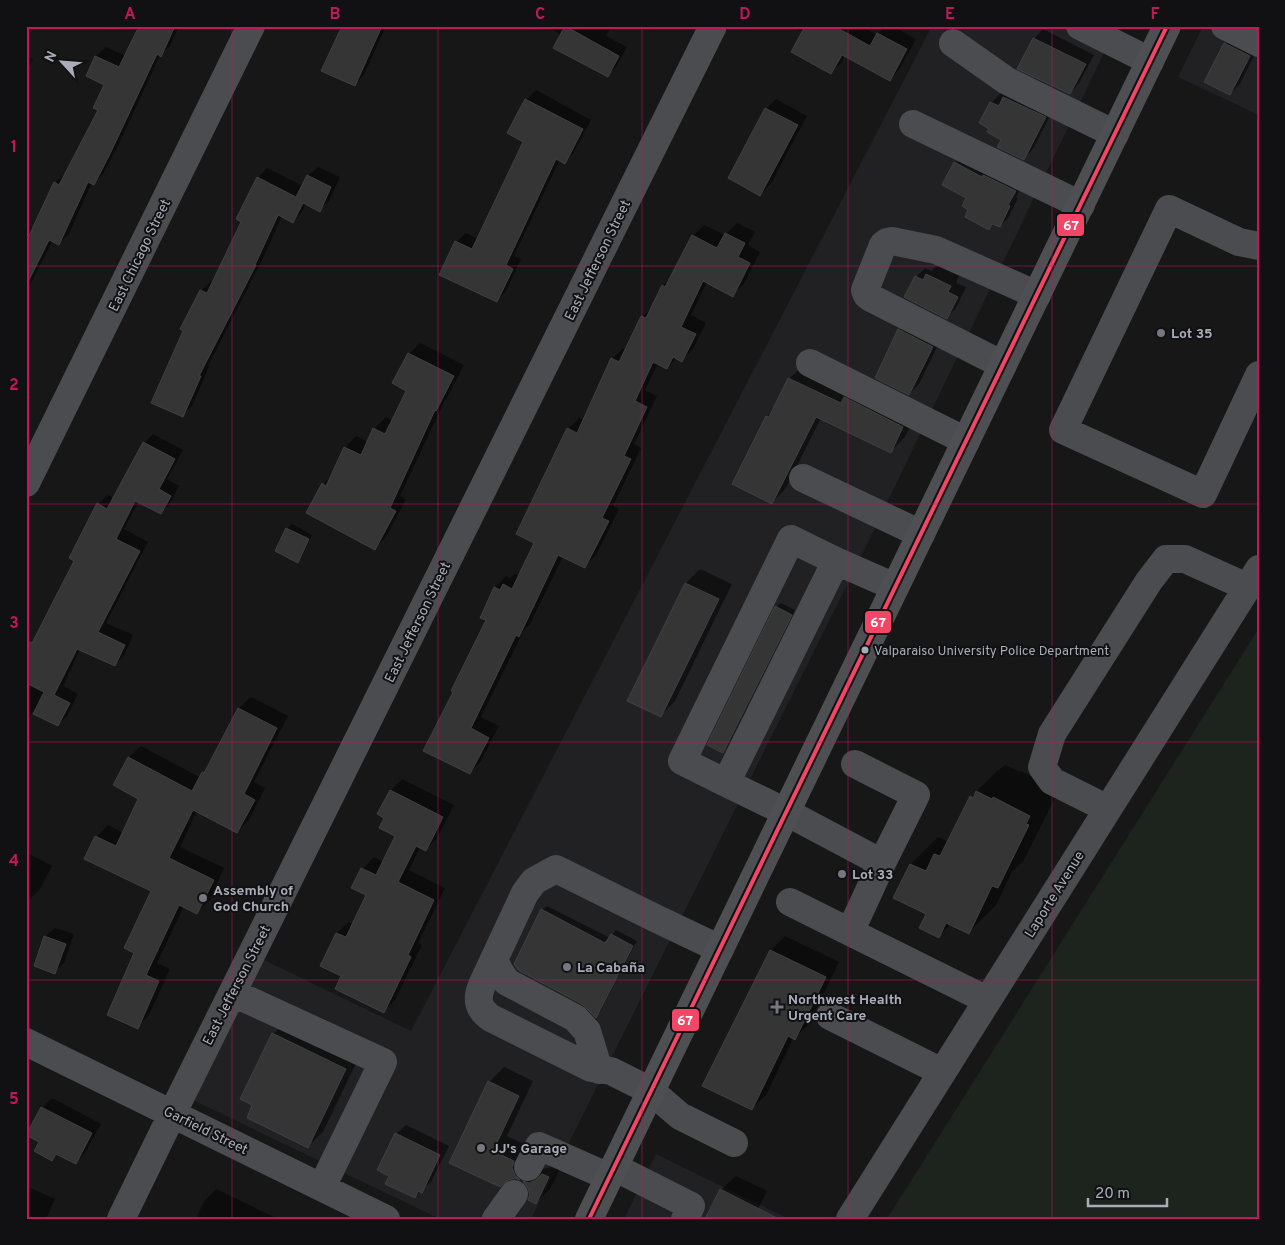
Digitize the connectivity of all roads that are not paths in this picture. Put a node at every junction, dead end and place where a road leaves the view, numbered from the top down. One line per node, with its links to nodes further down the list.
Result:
1 (251, 26): 19 (street, East Chicago Street)
2 (713, 26): 33 (street, East Jefferson Street)
3 (1080, 26): 8 (street)
4 (1167, 26): 8 (main road)
5 (1225, 26): 7 (street)
6 (953, 43): 10 (street)
7 (1259, 43)
8 (1150, 61): 10 (main road)
9 (913, 124): 11 (street)
10 (1115, 134): 11 (main road)
11 (1081, 204): 13 (main road)
12 (1259, 246): 16 (street)
13 (1037, 295): 15 (main road); 15 (street)
14 (810, 363): 17 (street)
15 (1003, 365): 17 (main road)
16 (1259, 376)
17 (966, 441): 20 (main road)
18 (803, 478): 20 (street)
19 (26, 483)
20 (921, 534): 23 (main road)
21 (836, 561): 23 (street); 25 (street); 25 (street)
22 (1253, 578): 26 (street, Laporte Avenue); 26 (street)
23 (895, 588): 27 (main road)
24 (855, 764): 28 (street)
25 (726, 783): 27 (street)
26 (1108, 808): 34 (street, Laporte Avenue)
27 (786, 812): 28 (street); 31 (main road)
28 (882, 863): 30 (street)
29 (790, 902): 30 (street)
30 (850, 932): 34 (street)
31 (720, 949): 32 (street); 39 (main road)
32 (494, 960): 37 (street); 37 (street)
33 (232, 993): 40 (street, East Jefferson Street); 44 (street)
34 (988, 1000): 38 (street, Laporte Avenue)
35 (830, 1016): 38 (street)
36 (26, 1042): 40 (street, Garfield Street)
37 (599, 1070): 39 (street)
38 (942, 1072): 52 (street, Laporte Avenue)
39 (651, 1090): 41 (street); 43 (main road)
40 (172, 1114): 44 (street, Garfield Street); 48 (street, East Jefferson Street)
41 (734, 1143)
42 (528, 1167): 43 (street)
43 (611, 1172): 47 (street); 51 (main road)
44 (322, 1187): 46 (street, Garfield Street)
45 (514, 1194): 50 (street)
46 (357, 1212): 49 (street, Garfield Street)
47 (695, 1213)
48 (121, 1219)
49 (386, 1219)
50 (496, 1219)
51 (589, 1219)
52 (850, 1219)

